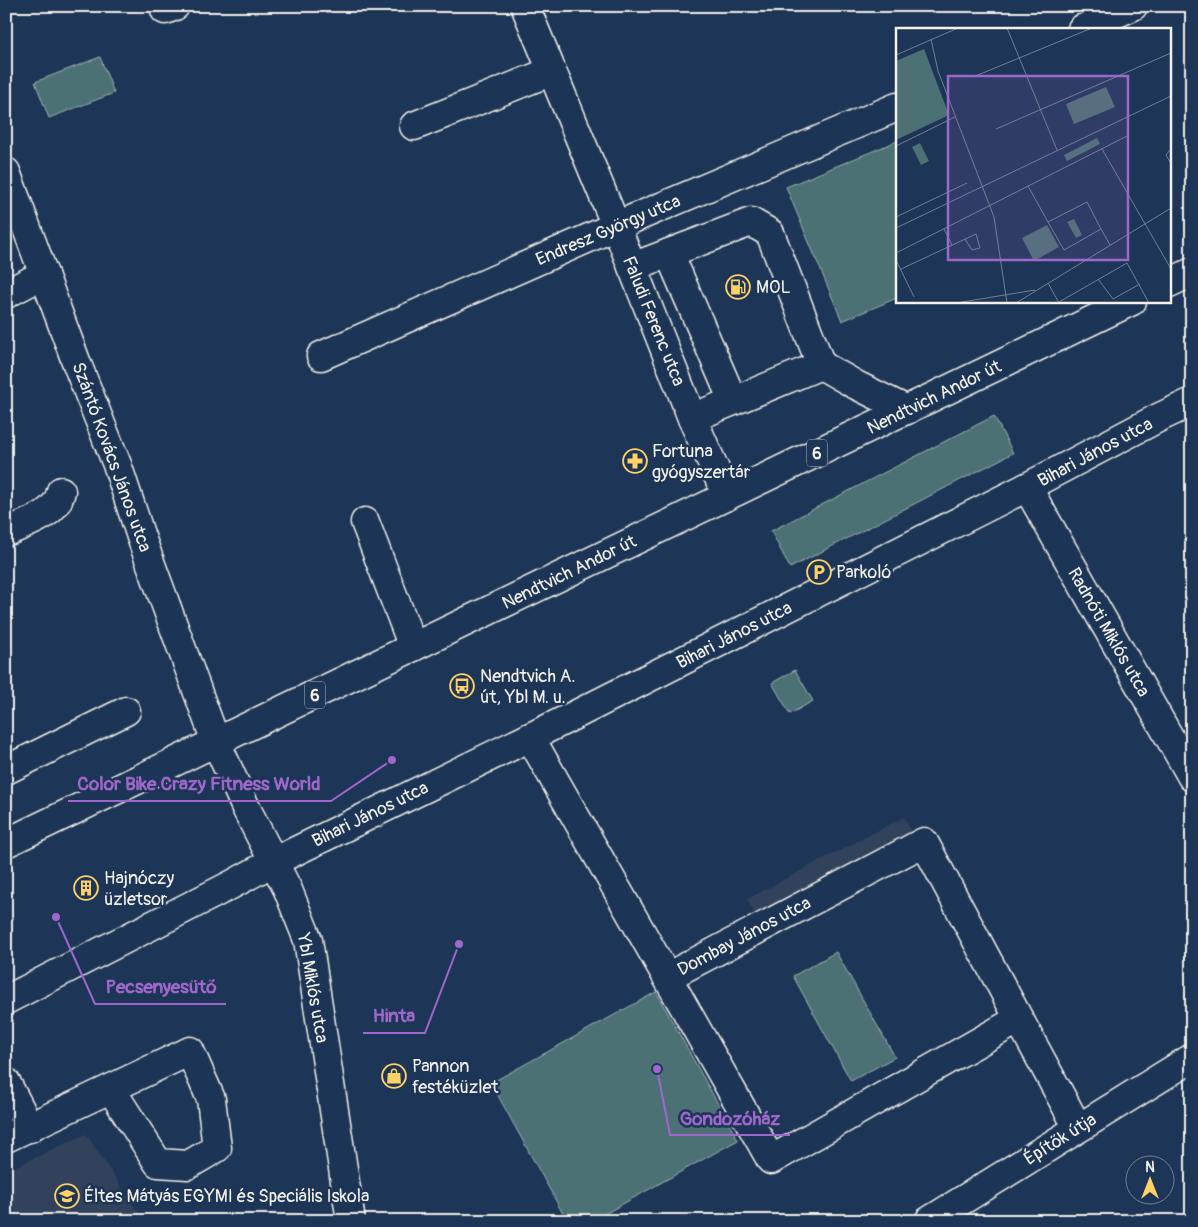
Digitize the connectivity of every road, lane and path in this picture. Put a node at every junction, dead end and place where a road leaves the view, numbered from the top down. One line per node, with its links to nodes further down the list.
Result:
1 (525, 6): 4 (street, Faludi Ferenc utca)
2 (1133, 6): 3 (street)
3 (1084, 28)
4 (552, 71): 6 (street); 8 (street, Faludi Ferenc utca)
5 (896, 107): 8 (street, Endresz György utca)
6 (414, 126)
7 (6, 172): 12 (street, Szántó Kovács János utca)
8 (616, 226): 10 (street, Faludi Ferenc utca); 16 (street, Endresz György utca)
9 (669, 253): 10 (street); 17 (street); 18 (street)
10 (632, 267): 21 (street, Faludi Ferenc utca)
11 (1192, 272): 13 (street)
12 (44, 274): 14 (street); 30 (street, Szántó Kovács János utca)
13 (1170, 283)
14 (6, 294)
15 (1130, 302): 20 (street, Nendtvich Andor út / 6)
16 (321, 356)
17 (821, 365): 18 (street); 20 (street)
18 (733, 401): 21 (street)
19 (1192, 402): 22 (street, Bihari János utca)
20 (907, 410): 24 (street, Nendtvich Andor út / 6)
21 (692, 418): 24 (street, Faludi Ferenc utca)
22 (1027, 488): 29 (street, Bihari János utca); 32 (street, Radnóti Miklós utca)
23 (61, 491): 26 (street)
24 (727, 496): 27 (street, Nendtvich Andor út / 6)
25 (365, 522): 27 (street)
26 (6, 532)
27 (413, 647): 30 (street, Nendtvich Andor út / 6)
28 (126, 711): 31 (street)
29 (530, 737): 34 (street, Bihari János utca); 35 (street)
30 (216, 742): 33 (street, Nendtvich Andor út / 6); 34 (street, Ybl Miklós utca)
31 (6, 770)
32 (1192, 777)
33 (6, 843)
34 (272, 862): 36 (street, Bihari János utca); 43 (street, Ybl Miklós utca)
35 (666, 977): 37 (street, Dombay János utca); 37 (street, Dombay János utca)
36 (6, 1000)
37 (1019, 1018): 41 (street, Dombay János utca)
38 (1192, 1058): 41 (street, Építők útja)
39 (6, 1082): 42 (street)
40 (111, 1089): 42 (street)
41 (1078, 1128): 44 (street, Építők útja)
42 (18, 1133)
43 (351, 1221)
44 (929, 1221)

